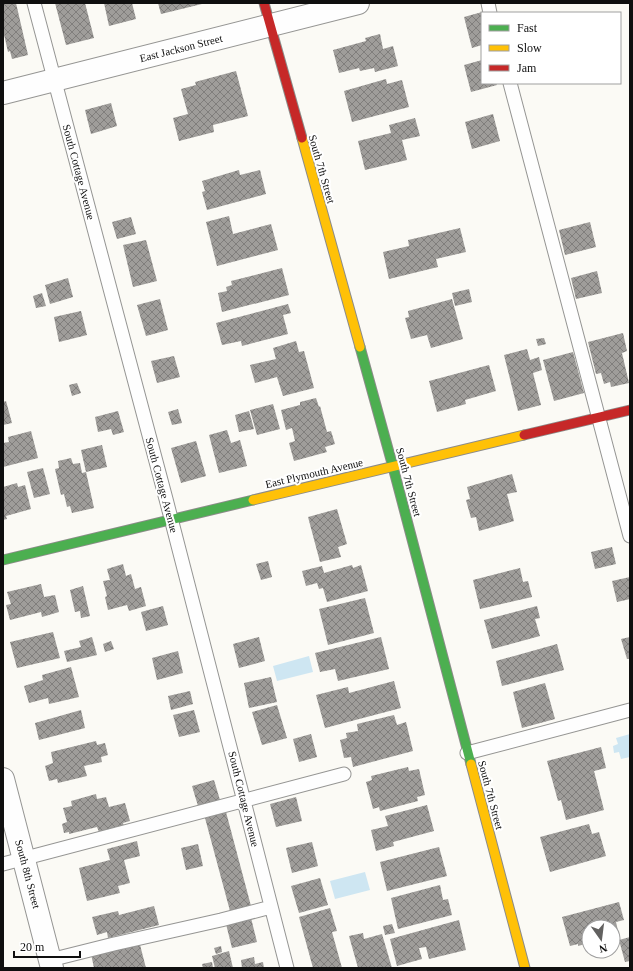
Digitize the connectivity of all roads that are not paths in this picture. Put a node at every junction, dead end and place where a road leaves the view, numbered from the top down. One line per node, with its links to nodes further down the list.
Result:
1 (34, 3): 5 (lane, South Cottage Avenue)
2 (264, 3): 4 (street, South 7th Street)
3 (358, 3): 4 (street, East Jackson Street)
4 (270, 25): 5 (street, East Jackson Street); 10 (street, South 7th Street)
5 (55, 80): 7 (street, East Jackson Street); 11 (lane, South Cottage Avenue)
6 (510, 84): 9 (lane)
7 (3, 93)
8 (630, 410): 9 (street, East Plymouth Avenue)
9 (599, 417): 10 (street, East Plymouth Avenue); 12 (lane)
10 (393, 467): 11 (street, East Plymouth Avenue); 15 (street, South 7th Street)
11 (172, 520): 13 (street, East Plymouth Avenue); 18 (lane, South Cottage Avenue)
12 (630, 536)
13 (3, 560)
14 (630, 710): 15 (lane)
15 (468, 753): 24 (street, South 7th Street)
16 (344, 774): 18 (lane)
17 (3, 779): 19 (street, South 8th Street)
18 (244, 800): 19 (lane); 21 (lane, South Cottage Avenue)
19 (24, 859): 20 (lane); 22 (street, South 8th Street)
20 (3, 864)
21 (271, 907): 22 (lane); 23 (lane, South Cottage Avenue)
22 (51, 964)
23 (287, 968)
24 (525, 968)

